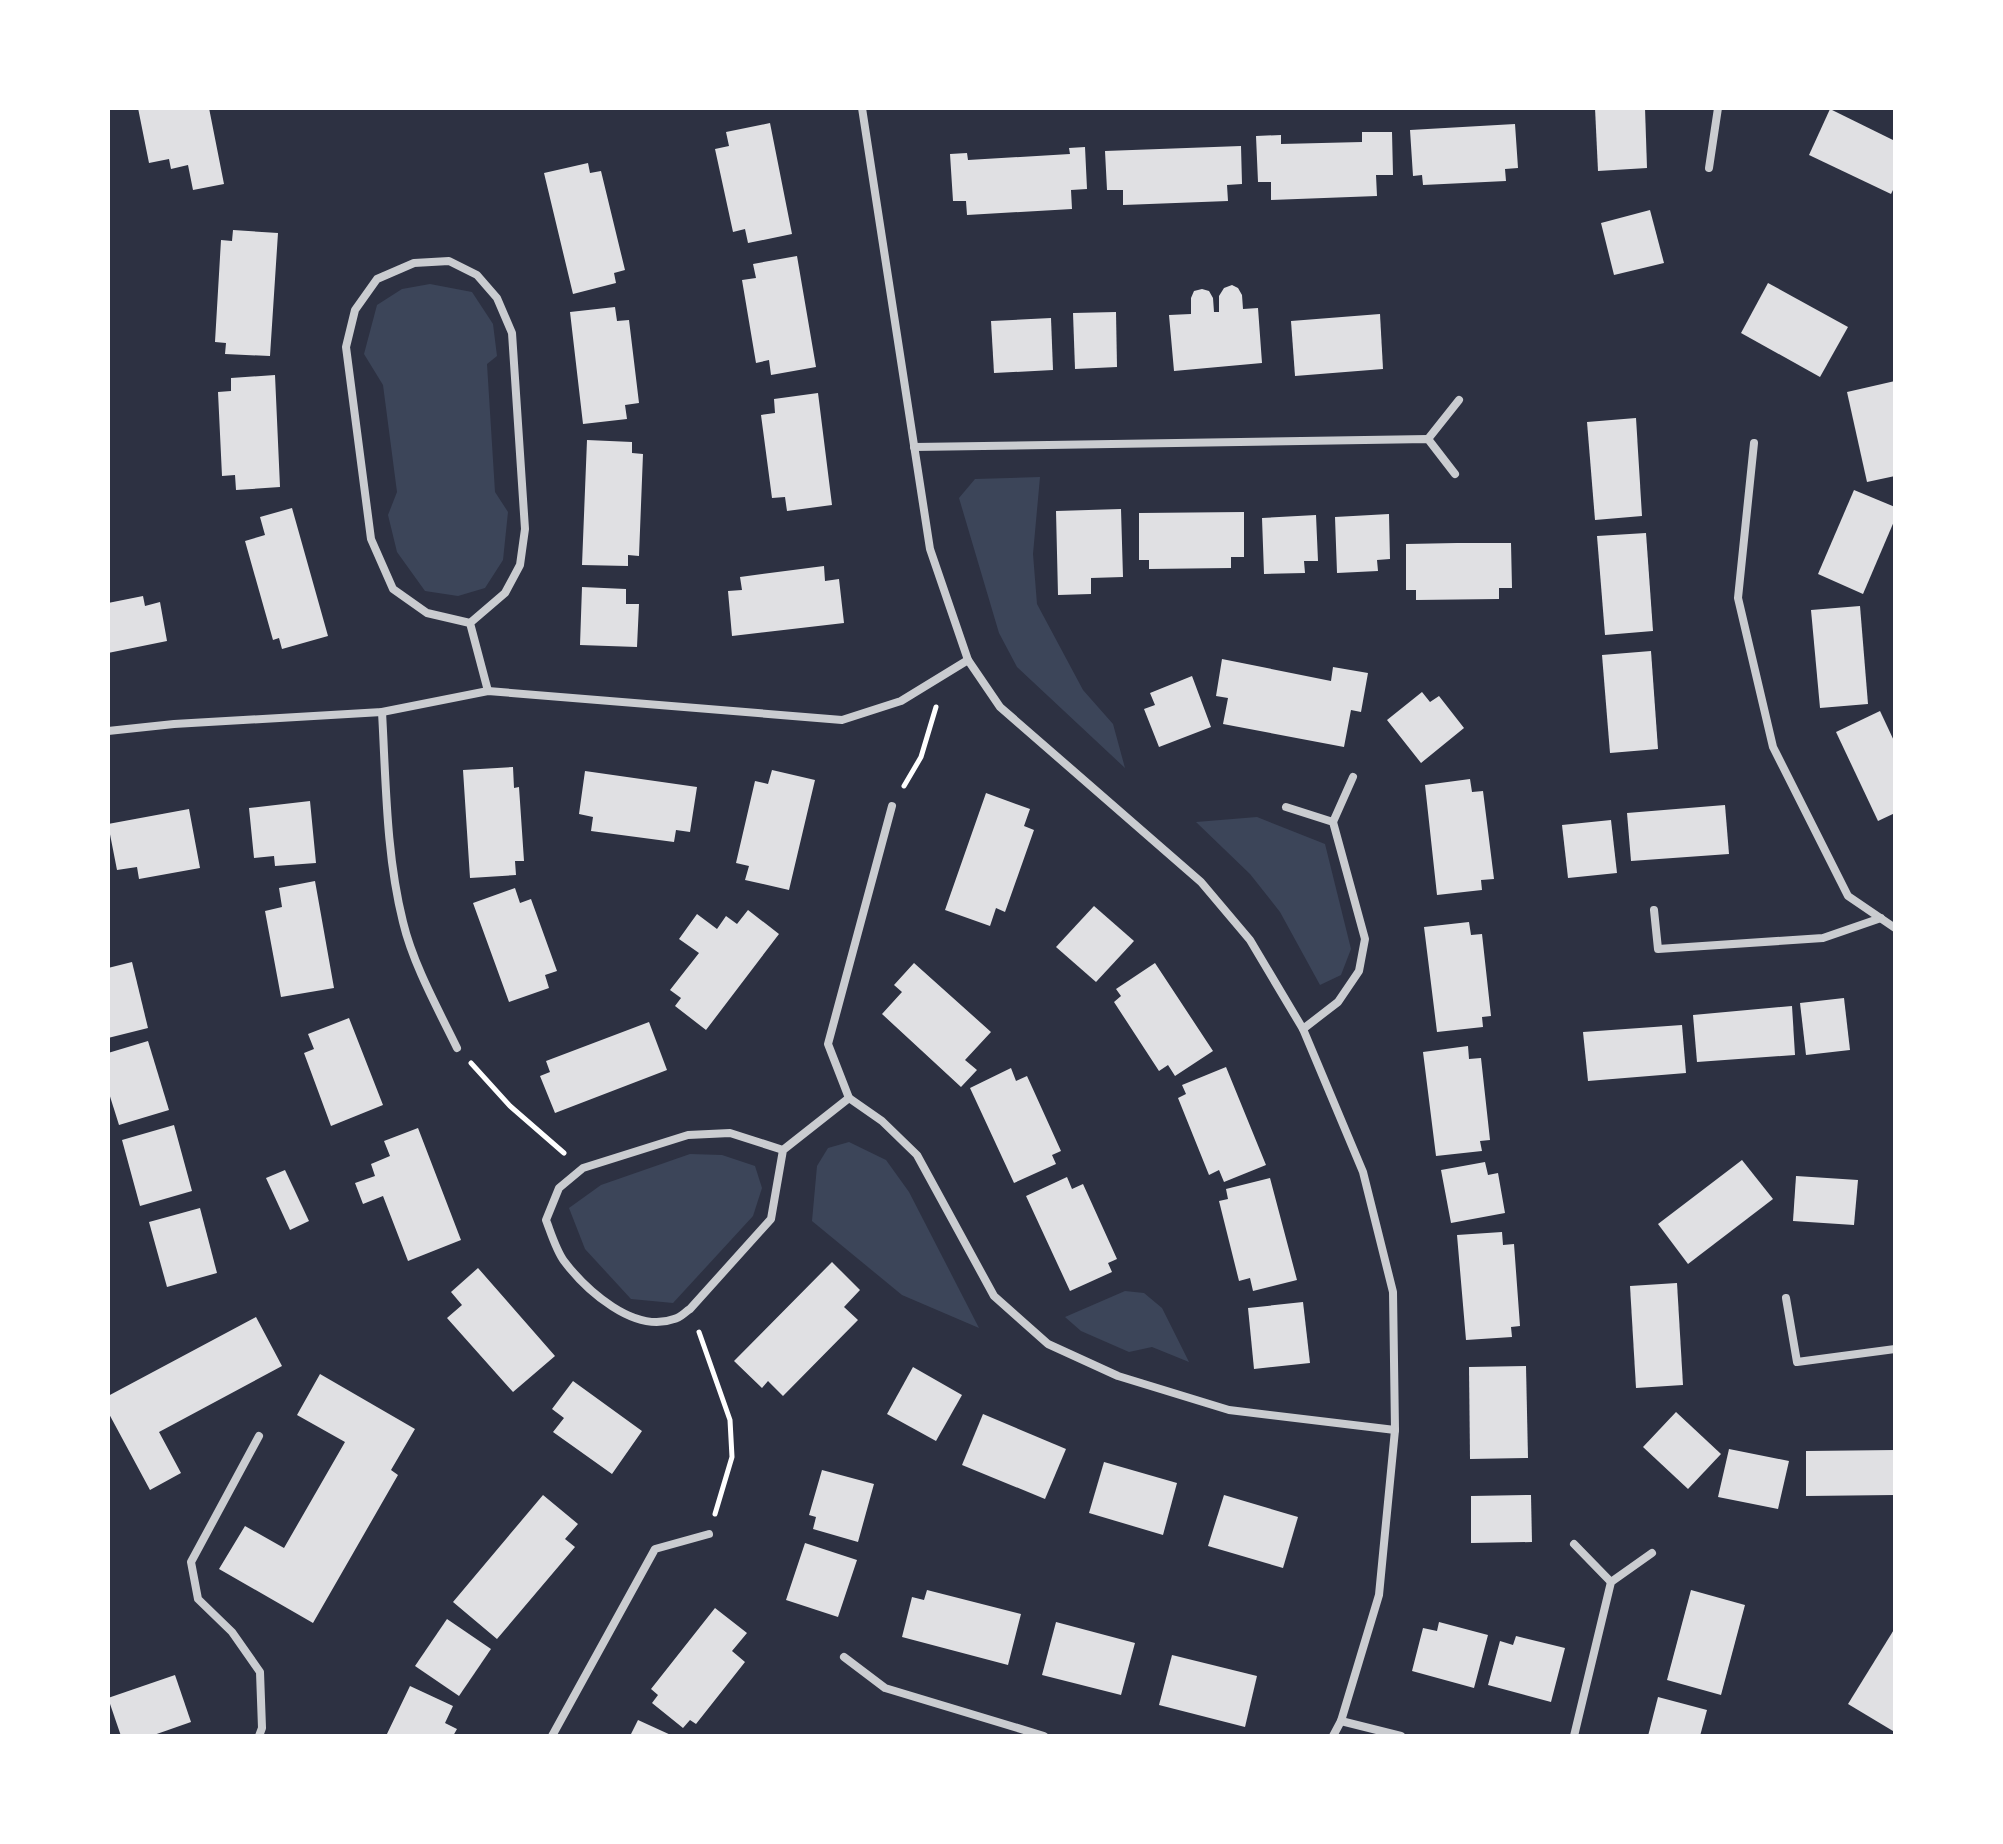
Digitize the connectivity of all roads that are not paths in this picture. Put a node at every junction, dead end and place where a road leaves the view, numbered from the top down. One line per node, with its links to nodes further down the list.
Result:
1 (862, 108): 7 (street)
2 (1718, 108): 3 (street)
3 (1709, 168)
4 (1459, 400): 5 (street)
5 (1428, 439): 7 (street); 8 (street)
6 (1754, 443): 19 (street)
7 (914, 447): 10 (street)
8 (1455, 474)
9 (470, 623): 9 (street); 11 (street)
10 (968, 660): 11 (street); 21 (street)
11 (488, 691): 12 (street)
12 (382, 712): 13 (street); 22 (street)
13 (108, 731)
14 (1353, 777): 17 (street)
15 (892, 806): 23 (street)
16 (1286, 807): 17 (street)
17 (1333, 822): 21 (street)
18 (1654, 910): 19 (street)
19 (1881, 918): 20 (street)
20 (1895, 928)
21 (1303, 1029): 27 (street)
22 (457, 1048)
23 (849, 1098): 24 (street); 27 (street)
24 (783, 1150): 24 (street)
25 (1786, 1298): 26 (street)
26 (1895, 1349)
27 (1395, 1430): 34 (street)
28 (259, 1436): 35 (street)
29 (709, 1534): 36 (street)
30 (1574, 1544): 32 (street)
31 (1652, 1553): 32 (street)
32 (1611, 1582): 40 (street)
33 (844, 1657): 37 (street)
34 (1341, 1721): 38 (street); 39 (street)
35 (259, 1736)
36 (552, 1736)
37 (1044, 1736)
38 (1333, 1736)
39 (1401, 1736)
40 (1574, 1736)

